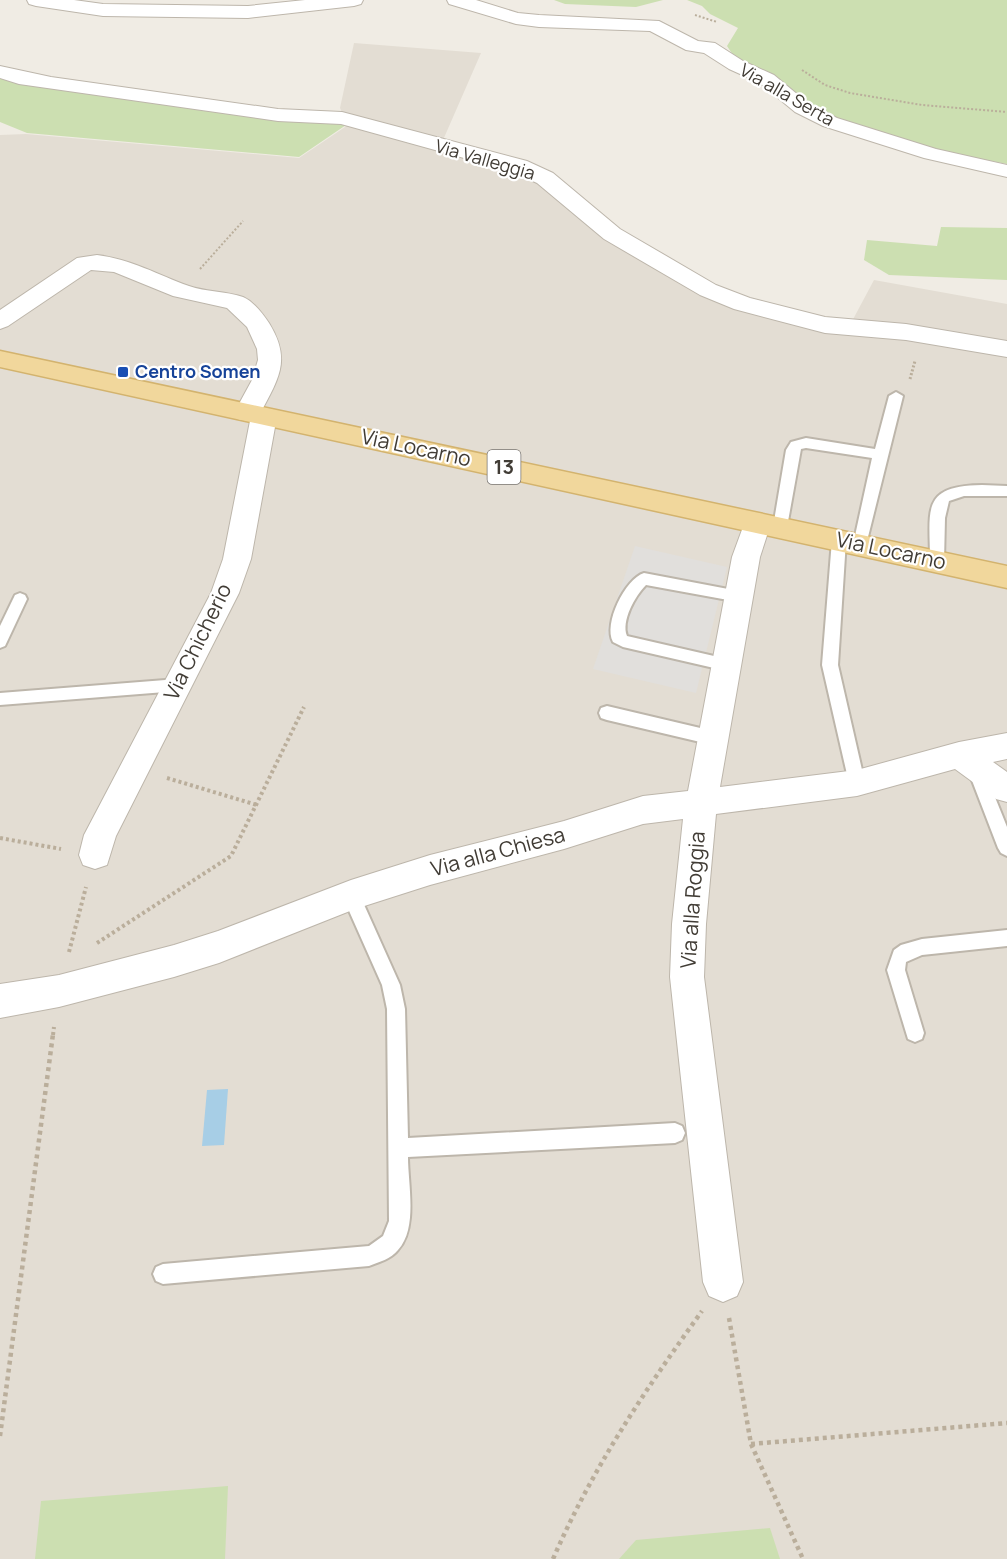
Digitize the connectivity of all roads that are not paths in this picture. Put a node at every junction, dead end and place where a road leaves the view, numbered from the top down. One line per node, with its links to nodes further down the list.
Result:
1 (36, 0): 2 (street)
2 (354, 0)
3 (456, 0): 5 (street)
4 (552, 3): 5 (street, Via alla Serta)
5 (708, 47): 7 (street, Via alla Serta)
6 (0, 72): 9 (street, Via Valleggia)
7 (1007, 171)
8 (0, 321): 12 (street, Via Chicherio)
9 (1007, 349)
10 (0, 359): 12 (main road, Via Locarno / 13)
11 (896, 396): 13 (lane)
12 (255, 414): 15 (main road, Via Locarno / 13); 23 (street, Via Chicherio)
13 (881, 455): 15 (lane); 16 (lane)
14 (1007, 491): 17 (lane)
15 (769, 525): 16 (main road, Via Locarno / 13); 19 (street, Via alla Roggia)
16 (850, 542): 17 (main road, Via Locarno / 13); 29 (lane)
17 (937, 561): 18 (main road, Via Locarno / 13)
18 (1007, 577)
19 (739, 596): 22 (street, Via alla Roggia); 22 (lane)
20 (20, 600): 21 (lane)
21 (0, 642)
22 (727, 665): 26 (street, Via alla Roggia)
23 (178, 686): 24 (lane); 33 (street, Via Chicherio)
24 (0, 699)
25 (607, 713): 26 (lane)
26 (712, 738): 31 (street, Via alla Roggia)
27 (1007, 746): 28 (street, Via alla Chiesa)
28 (967, 760): 29 (street, Via alla Chiesa); 30 (street); 32 (lane)
29 (857, 783): 31 (street, Via alla Chiesa)
30 (1007, 789)
31 (701, 802): 34 (street, Via alla Chiesa); 41 (street, Via alla Roggia)
32 (1007, 848)
33 (95, 855)
34 (351, 895): 36 (street, Via alla Chiesa); 39 (lane)
35 (1007, 938): 37 (lane)
36 (0, 1001)
37 (915, 1034)
38 (675, 1133): 39 (lane)
39 (399, 1148): 40 (lane)
40 (163, 1274)
41 (723, 1282)

